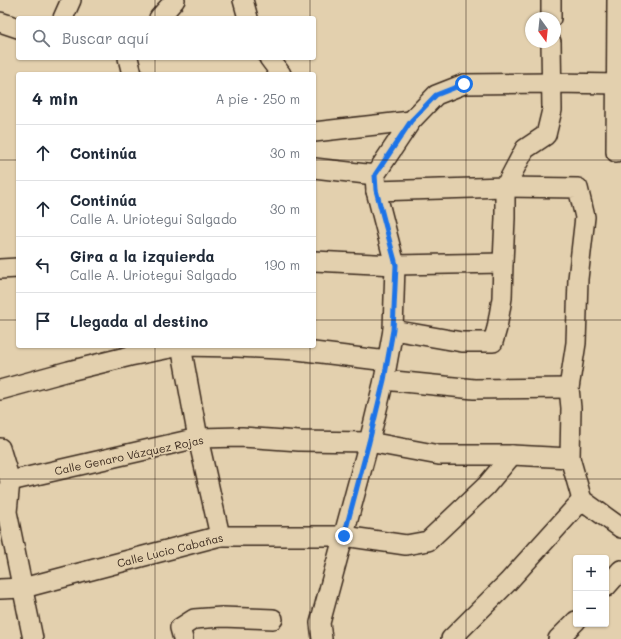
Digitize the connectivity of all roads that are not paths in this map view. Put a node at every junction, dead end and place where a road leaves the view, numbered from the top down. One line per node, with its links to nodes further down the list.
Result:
1 (71, 0): 7 (street)
2 (175, 0): 8 (street)
3 (243, 0): 9 (street)
4 (550, 0): 6 (street)
5 (617, 0): 16 (street)
6 (551, 12)
7 (64, 16)
8 (161, 16)
9 (247, 16)
10 (0, 22): 11 (street)
11 (16, 27)
12 (551, 48): 15 (street)
13 (270, 60): 14 (street)
14 (280, 72)
15 (552, 83): 16 (street); 17 (street); 22 (street)
16 (619, 84): 19 (street)
17 (411, 121): 18 (street); 21 (street)
18 (318, 127)
19 (616, 152)
20 (316, 168): 21 (street)
21 (375, 183): 22 (street); 25 (street)
22 (504, 187): 24 (street); 34 (street)
23 (316, 261): 25 (street)
24 (503, 263): 25 (street); 28 (street)
25 (396, 265): 28 (street)
26 (16, 268): 27 (street)
27 (0, 269)
28 (393, 330): 32 (street)
29 (171, 348): 35 (street)
30 (181, 348): 36 (street)
31 (257, 348): 32 (street)
32 (387, 361): 33 (street)
33 (384, 380): 34 (street); 37 (street)
34 (569, 388): 40 (street)
35 (0, 390)
36 (198, 438): 37 (street, Calle Genaro Vázquez Rojas); 41 (street, Calle Genaro Vázquez Rojas); 44 (street)
37 (369, 442): 39 (street, Calle Genaro Vázquez Rojas); 45 (street)
38 (0, 448): 41 (street)
39 (512, 455): 40 (street, Calle Genaro Vázquez Rojas); 45 (street, Calle Lucio Cabañas)
40 (570, 458): 42 (street)
41 (10, 481): 48 (street)
42 (582, 500): 43 (street); 55 (street)
43 (621, 528)
44 (220, 536): 45 (street, Calle Lucio Cabañas); 48 (street, Calle Lucio Cabañas)
45 (344, 536): 54 (street)
46 (621, 570): 47 (street)
47 (609, 584)
48 (23, 588): 49 (street, Calle Lucio Cabañas); 52 (street)
49 (0, 589)
50 (273, 618): 53 (street)
51 (573, 624): 56 (street)
52 (33, 639)
53 (183, 639)
54 (322, 639)
55 (452, 639)
56 (558, 639)

